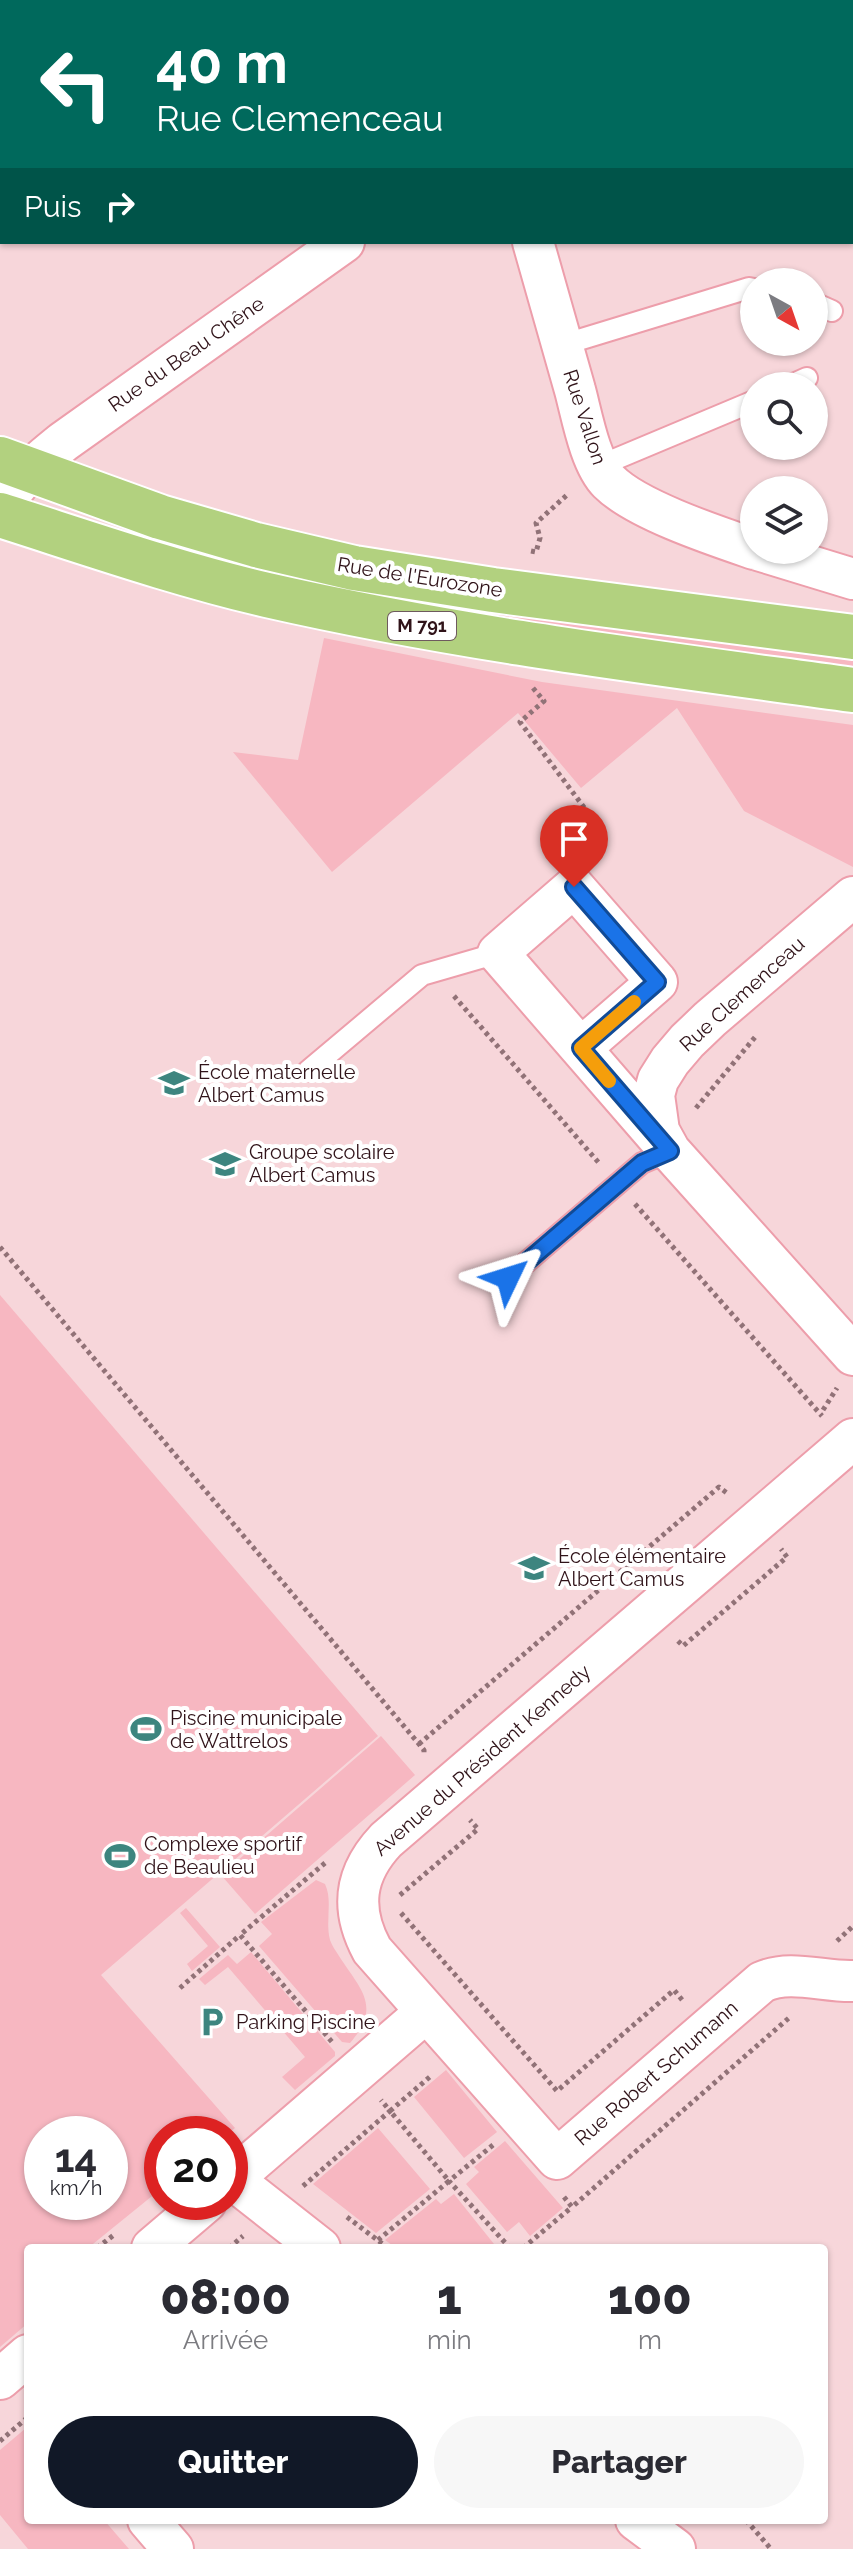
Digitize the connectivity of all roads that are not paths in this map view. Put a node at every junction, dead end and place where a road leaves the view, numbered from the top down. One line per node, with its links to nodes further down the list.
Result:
1 (341, 244): 6 (street, Rue du Beau Chêne)
2 (534, 244): 4 (street, Rue Vallon)
3 (740, 291): 4 (lane)
4 (562, 345): 7 (street, Rue Vallon)
5 (740, 407): 7 (lane)
6 (15, 464): 8 (street, Rue du Beau Chêne); 12 (main road, Rue de l'Eurozone / M 791)
7 (599, 466): 9 (street, Rue Vallon)
8 (0, 516): 13 (main road, M 791)
9 (740, 543)
10 (804, 564): 11 (street, Rue Vallon)
11 (853, 579)
12 (853, 637)
13 (853, 690)
14 (853, 897): 18 (street, Rue Clemenceau)
15 (498, 953): 16 (street, Rue Clemenceau); 16 (street); 17 (lane)
16 (581, 1048): 18 (street, Rue Clemenceau)
17 (308, 1071)
18 (667, 1145): 19 (lane); 20 (street, Rue Clemenceau)
19 (508, 1278)
20 (847, 1368)
21 (850, 1441): 23 (street, Avenue du Président Kennedy)
22 (853, 1981): 23 (street, Rue Robert Schumann)
23 (426, 2012): 24 (street)
24 (248, 2165)
25 (248, 2203): 28 (street)
26 (185, 2220): 27 (street)
27 (157, 2244)
28 (314, 2244)
29 (151, 2524): 30 (street)
30 (173, 2549)

